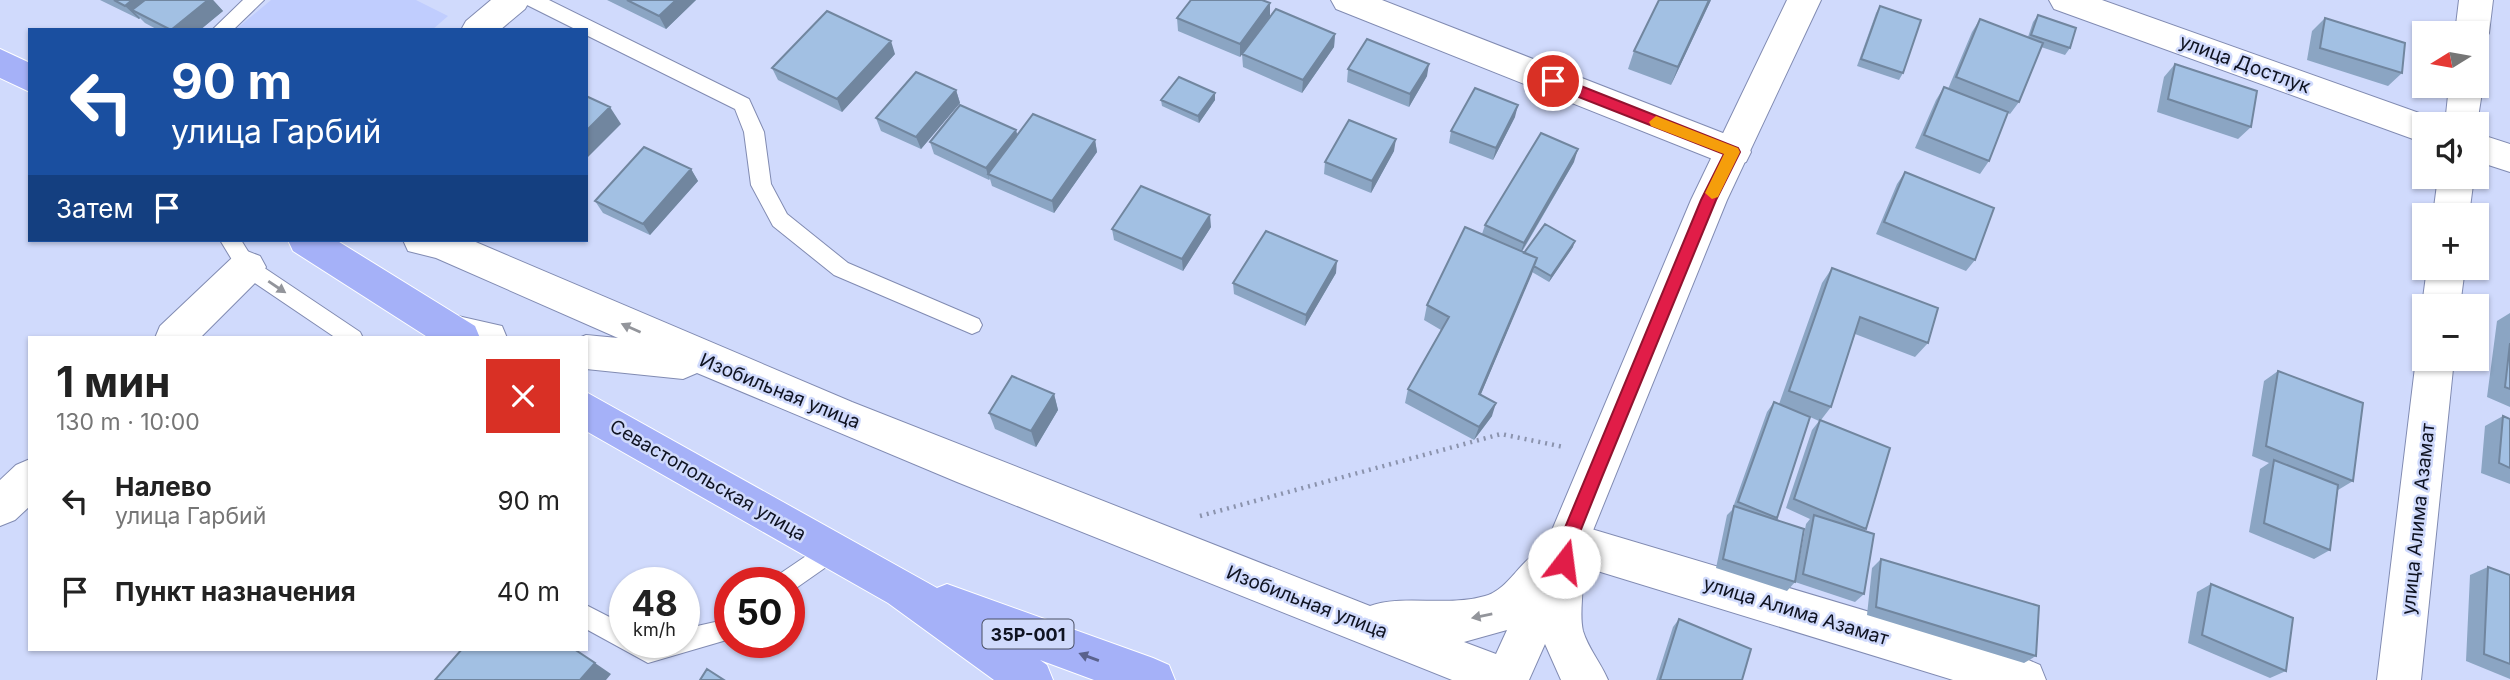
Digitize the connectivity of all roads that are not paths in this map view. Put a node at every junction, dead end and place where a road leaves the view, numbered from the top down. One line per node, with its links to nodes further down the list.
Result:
1 (256, 0): 9 (lane)
2 (513, 0): 10 (main road)
3 (533, 0): 21 (lane)
4 (1348, 0): 15 (main road)
5 (1804, 0): 15 (main road, Изобильная улица)
6 (2066, 0): 13 (main road, улица Достлук)
7 (2476, 0): 8 (main road)
8 (2473, 21)
9 (223, 28)
10 (480, 28)
11 (0, 62): 12 (main road)
12 (28, 78)
13 (2412, 125)
14 (2489, 151): 16 (main road)
15 (1732, 152): 31 (main road, Изобильная улица)
16 (2510, 158)
17 (309, 242): 22 (main road)
18 (434, 242): 19 (main road, Изобильная улица)
19 (473, 247): 26 (main road, Изобильная улица, one-way to 19)
20 (238, 253): 23 (main road); 24 (lane, one-way to 24)
21 (972, 325)
22 (455, 334)
23 (176, 336)
24 (350, 336)
25 (588, 352): 26 (main road)
26 (716, 366): 35 (main road, Изобильная улица)
27 (2434, 371): 43 (main road, улица Алима Азамат)
28 (588, 411): 32 (main road, Севастопольская улица)
29 (28, 480): 30 (main road)
30 (0, 507)
31 (1568, 542): 35 (main road, one-way to 35); 40 (main road, Изобильная улица); 41 (main road); 42 (main road, улица Алима Азамат)
32 (831, 550): 33 (lane); 34 (main road, Севастопольская улица)
33 (805, 569)
34 (903, 589): 38 (main road, 35Р-001); 39 (main road, 35Р-001, one-way to 34)
35 (1318, 606): 40 (main road, Изобильная улица)
36 (588, 617): 37 (lane)
37 (609, 629)
38 (1031, 680)
39 (1153, 680)
40 (1507, 680)
41 (1586, 680)
42 (2024, 680)
43 (2399, 680)

